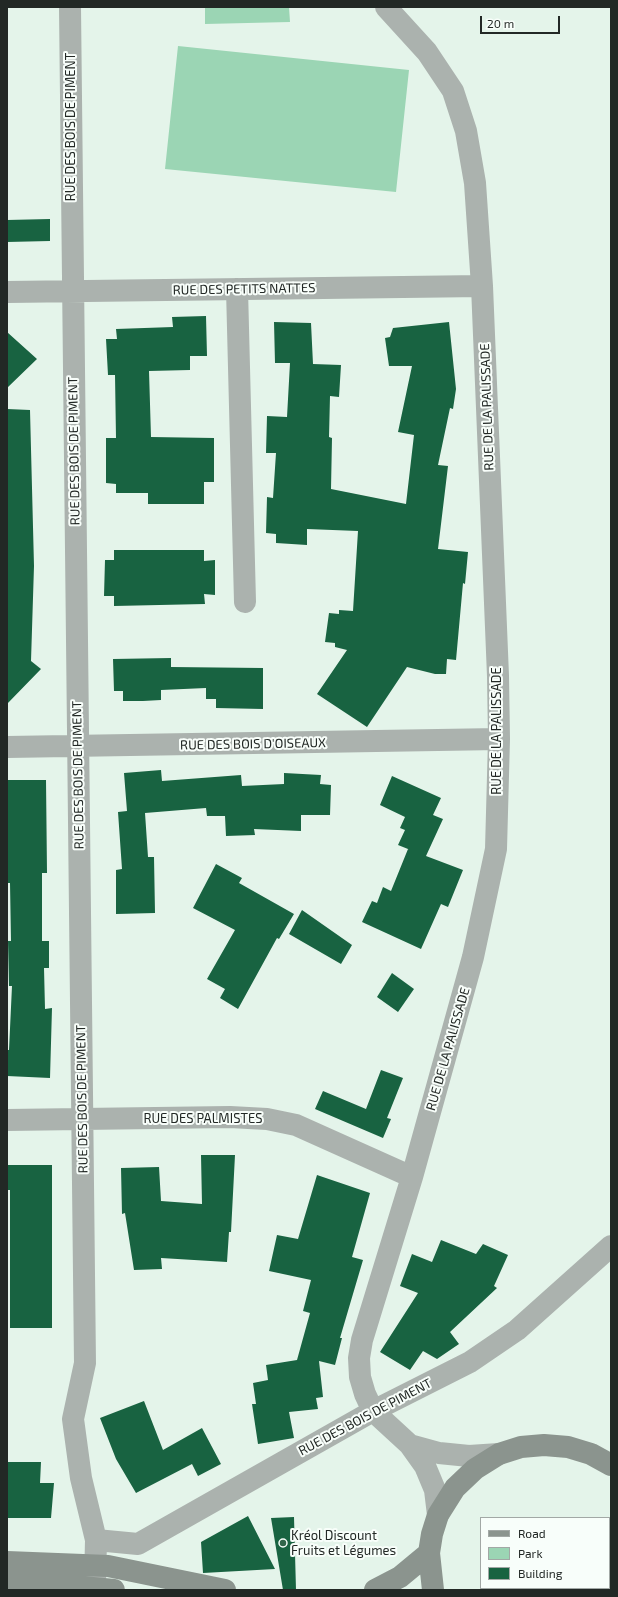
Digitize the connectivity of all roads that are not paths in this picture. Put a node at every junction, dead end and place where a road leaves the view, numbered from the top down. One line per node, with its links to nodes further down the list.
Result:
1 (70, 7): 5 (street, RUE DES BOIS DE PIMENT)
2 (386, 7): 3 (street, RUE DE LA PALISSADE)
3 (482, 286): 4 (street, RUE DES PETITS NATTES); 8 (street, RUE DE LA PALISSADE)
4 (237, 289): 5 (street, RUE DES PETITS NATTES); 7 (street)
5 (72, 291): 6 (street, RUE DES PETITS NATTES); 9 (street, RUE DES BOIS DE PIMENT)
6 (7, 292)
7 (245, 602)
8 (499, 739): 9 (street, RUE DES BOIS D'OISEAUX); 13 (street, RUE DE LA PALISSADE)
9 (78, 746): 10 (street, RUE DES BOIS D'OISEAUX); 12 (street, RUE DES BOIS DE PIMENT)
10 (7, 747)
11 (7, 1120): 12 (street, RUE DES PALMISTES)
12 (82, 1120): 13 (street, RUE DES PALMISTES); 20 (street, RUE DES BOIS DE PIMENT)
13 (412, 1177): 15 (street, RUE DE LA PALISSADE)
14 (611, 1246): 15 (street, RUE DES BOIS DE PIMENT)
15 (373, 1411): 16 (street, RUE DE LA PALISSADE); 20 (street, RUE DES BOIS DE PIMENT)
16 (410, 1445): 17 (street, RUE DE LA PALISSADE); 19 (street, RUE DE LA PALISSADE)
17 (499, 1454): 18 (main road); 19 (main road)
18 (611, 1465)
19 (438, 1515): 21 (main road)
20 (96, 1540): 23 (street, RUE DES BOIS DE PIMENT)
21 (429, 1553): 27 (main road); 28 (main road)
22 (7, 1562): 23 (main road)
23 (96, 1565): 25 (street, RUE DES BOIS DE PIMENT); 26 (main road)
24 (7, 1580): 25 (main road)
25 (104, 1589)
26 (225, 1590)
27 (375, 1590)
28 (433, 1590)

